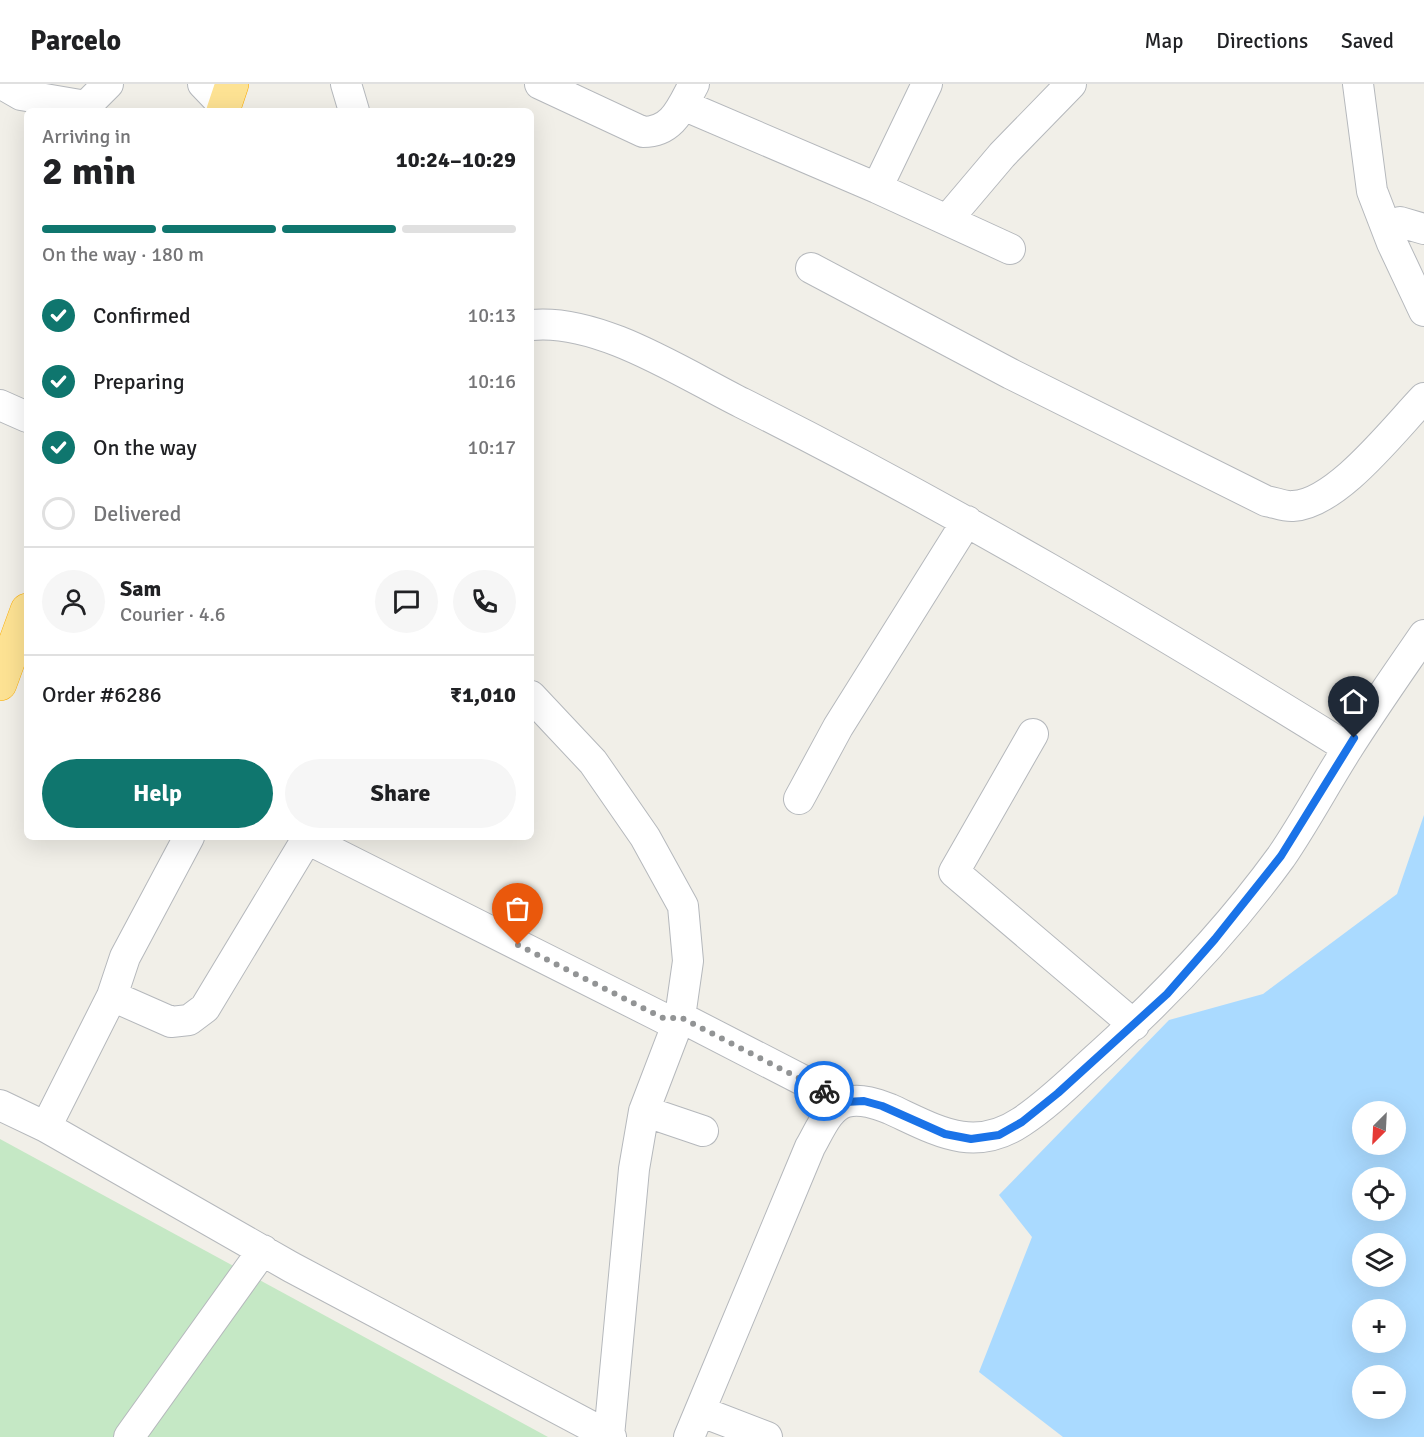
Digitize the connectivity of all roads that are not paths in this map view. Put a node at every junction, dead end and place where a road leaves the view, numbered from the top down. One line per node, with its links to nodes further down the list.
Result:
1 (2, 84): 2 (street)
2 (108, 84)
3 (346, 84): 10 (street)
4 (540, 84): 9 (street)
5 (927, 84): 11 (street)
6 (1071, 84): 12 (street)
7 (1358, 84): 17 (street)
8 (1376, 84): 13 (street)
9 (688, 95): 11 (street)
10 (353, 108)
11 (877, 188): 12 (street)
12 (947, 220): 14 (street)
13 (1412, 226): 16 (street)
14 (1010, 249)
15 (811, 268): 19 (street)
16 (1424, 274)
17 (1424, 311)
18 (534, 325): 22 (street)
19 (1424, 398)
20 (0, 405): 21 (street)
21 (24, 416)
22 (967, 521): 28 (street); 29 (street)
23 (24, 618): 25 (highway)
24 (1424, 636): 28 (street)
25 (0, 684)
26 (534, 699): 34 (street)
27 (1033, 734): 35 (street)
28 (1348, 748): 35 (street)
29 (799, 799)
30 (187, 840): 33 (street)
31 (307, 840): 33 (street)
32 (312, 840): 34 (street)
33 (112, 996): 39 (street)
34 (680, 1017): 36 (street); 38 (street)
35 (1134, 1024): 36 (street)
36 (845, 1102): 42 (street)
37 (0, 1105): 39 (street)
38 (644, 1110): 40 (street); 43 (street)
39 (46, 1127): 41 (street)
40 (703, 1131)
41 (263, 1250): 43 (street); 44 (street)
42 (696, 1425): 45 (street)
43 (610, 1436)
44 (129, 1437)
45 (767, 1437)

